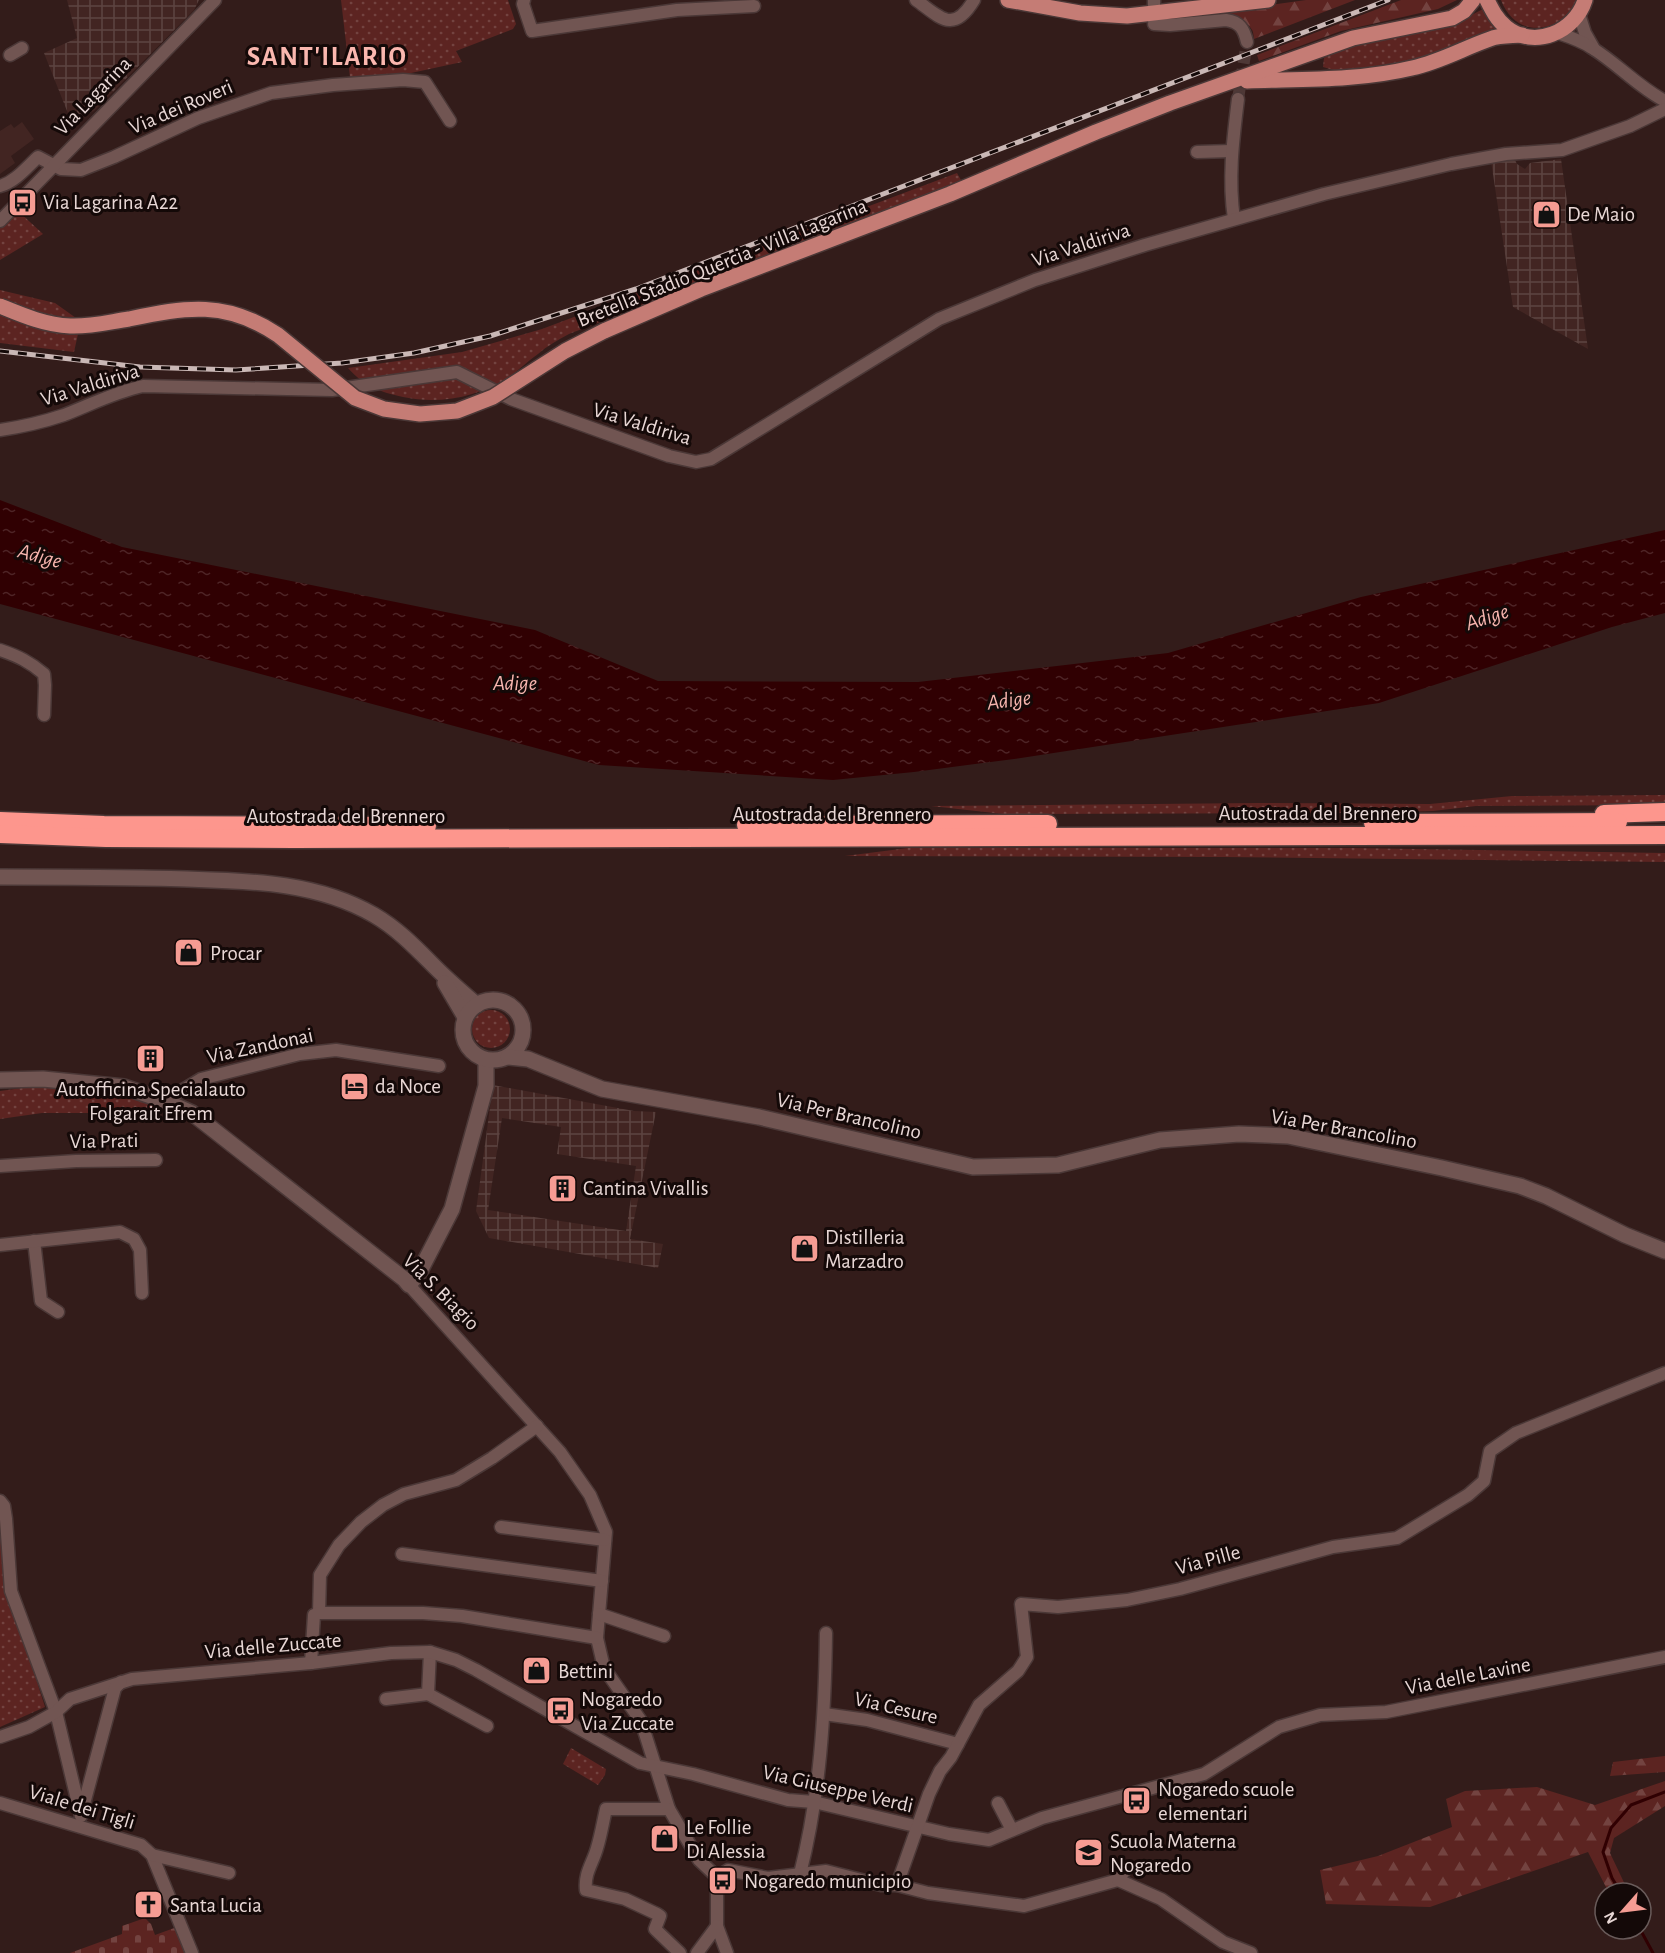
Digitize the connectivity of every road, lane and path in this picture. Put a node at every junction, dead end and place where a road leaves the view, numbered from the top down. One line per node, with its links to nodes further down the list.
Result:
1 (215, 0): 29 (street, Via Lagarina)
2 (524, 0): 12 (street)
3 (916, 0): 14 (street)
4 (964, 0): 14 (street)
5 (974, 0): 14 (street)
6 (1008, 0): 15 (main road)
7 (1224, 0): 11 (main road)
8 (1268, 0): 11 (main road)
9 (1473, 0): 22 (main road, Bretella Stadio Quercia - Villa Lagarina)
10 (1487, 0): 17 (main road)
11 (1208, 4): 15 (main road)
12 (754, 6)
13 (1582, 7): 16 (main road); 20 (street)
14 (962, 14)
15 (1154, 17): 18 (street)
16 (1558, 33): 17 (main road, Bretella Stadio Quercia - Villa Lagarina); 20 (street)
17 (1522, 35): 22 (main road, Bretella Stadio Quercia - Villa Lagarina)
18 (1247, 42)
19 (22, 48): 21 (street)
20 (1595, 50): 24 (street)
21 (10, 55)
22 (1235, 81): 33 (main road, Bretella Stadio Quercia - Villa Lagarina, bridge)
23 (1238, 99): 27 (street)
24 (1665, 101)
25 (1665, 109): 31 (street, Via Valdiriva)
26 (450, 121): 29 (street, Via dei Roveri)
27 (1231, 151): 28 (street); 31 (street)
28 (1197, 152)
29 (55, 164): 30 (street); 32 (street, Via Lagarina)
30 (0, 186)
31 (1234, 219): 34 (street, Via Valdiriva)
32 (0, 221)
33 (0, 306)
34 (0, 430)
35 (0, 650): 36 (street)
36 (44, 715)
37 (1665, 812): 39 (highway)
38 (0, 820): 39 (highway, Autostrada del Brennero)
39 (1551, 822): 40 (highway, Autostrada del Brennero)
40 (1665, 822)
41 (0, 834): 42 (highway, Autostrada del Brennero)
42 (1534, 835): 43 (highway, Autostrada del Brennero); 44 (highway)
43 (1665, 835)
44 (1665, 847)
45 (0, 877): 46 (main road)
46 (438, 970): 47 (main road); 48 (main road)
47 (477, 1005): 48 (main road); 49 (main road)
48 (465, 1017): 51 (main road)
49 (519, 1044): 50 (main road); 54 (main road)
50 (508, 1057): 51 (main road); 54 (main road)
51 (486, 1060): 61 (main road)
52 (440, 1066): 55 (street, Via Zandonai)
53 (0, 1080): 55 (main road, Via S. Biagio)
54 (580, 1081): 60 (main road, Via Per Brancolino)
55 (165, 1101): 61 (main road, Via S. Biagio)
56 (156, 1160): 57 (street, Via Prati)
57 (0, 1166)
58 (34, 1241): 59 (street); 62 (street); 63 (street)
59 (0, 1245)
60 (1665, 1251)
61 (409, 1285): 65 (street, Via S. Biagio)
62 (142, 1293)
63 (58, 1311)
64 (1665, 1373): 87 (street, Via Pille)
65 (537, 1426): 68 (street, Via S. Biagio); 71 (street)
66 (0, 1501): 82 (street)
67 (501, 1527): 68 (street)
68 (605, 1540): 70 (street, Via S. Biagio)
69 (402, 1554): 70 (street)
70 (602, 1581): 72 (street, Via S. Biagio)
71 (319, 1613): 75 (street); 78 (street)
72 (599, 1614): 74 (street); 75 (street, Via S. Biagio)
73 (826, 1633): 83 (street, Via Cesure)
74 (664, 1636)
75 (597, 1638): 88 (street, Via S. Biagio)
76 (430, 1652): 78 (street, Via delle Zuccate); 80 (street); 88 (street, Via delle Zuccate)
77 (1665, 1657): 85 (street, Via delle Lavine)
78 (311, 1664): 79 (street, Via delle Zuccate)
79 (121, 1682): 82 (street, Via delle Zuccate); 93 (street)
80 (428, 1694): 81 (street); 84 (street)
81 (386, 1699)
82 (56, 1712): 86 (street, Via delle Zuccate); 93 (street)
83 (824, 1714): 87 (street, Via Cesure); 89 (street, Via Cesure)
84 (487, 1726)
85 (1279, 1727): 95 (street, Via Giuseppe Verdi)
86 (0, 1737)
87 (958, 1744): 94 (street, Via Pille)
88 (656, 1765): 89 (street, Via Giuseppe Verdi); 92 (street, Via S. Biagio)
89 (814, 1802): 94 (street, Via Giuseppe Verdi); 98 (street, Via Cesure)
90 (0, 1803): 93 (street, Viale dei Tigli)
91 (998, 1803): 95 (street)
92 (669, 1809): 99 (street, Via S. Biagio); 103 (street)
93 (79, 1821): 96 (street, Viale dei Tigli)
94 (917, 1826): 95 (street, Via Giuseppe Verdi); 100 (street, Via Pille)
95 (1012, 1830)
96 (152, 1855): 97 (street); 102 (street, Viale dei Tigli)
97 (229, 1873)
98 (800, 1874): 99 (street); 100 (street)
99 (717, 1877): 101 (street)
100 (897, 1885): 106 (street)
101 (717, 1926): 104 (street); 105 (street)
102 (192, 1953)
103 (680, 1953)
104 (697, 1953)
105 (727, 1953)
106 (1251, 1953)

